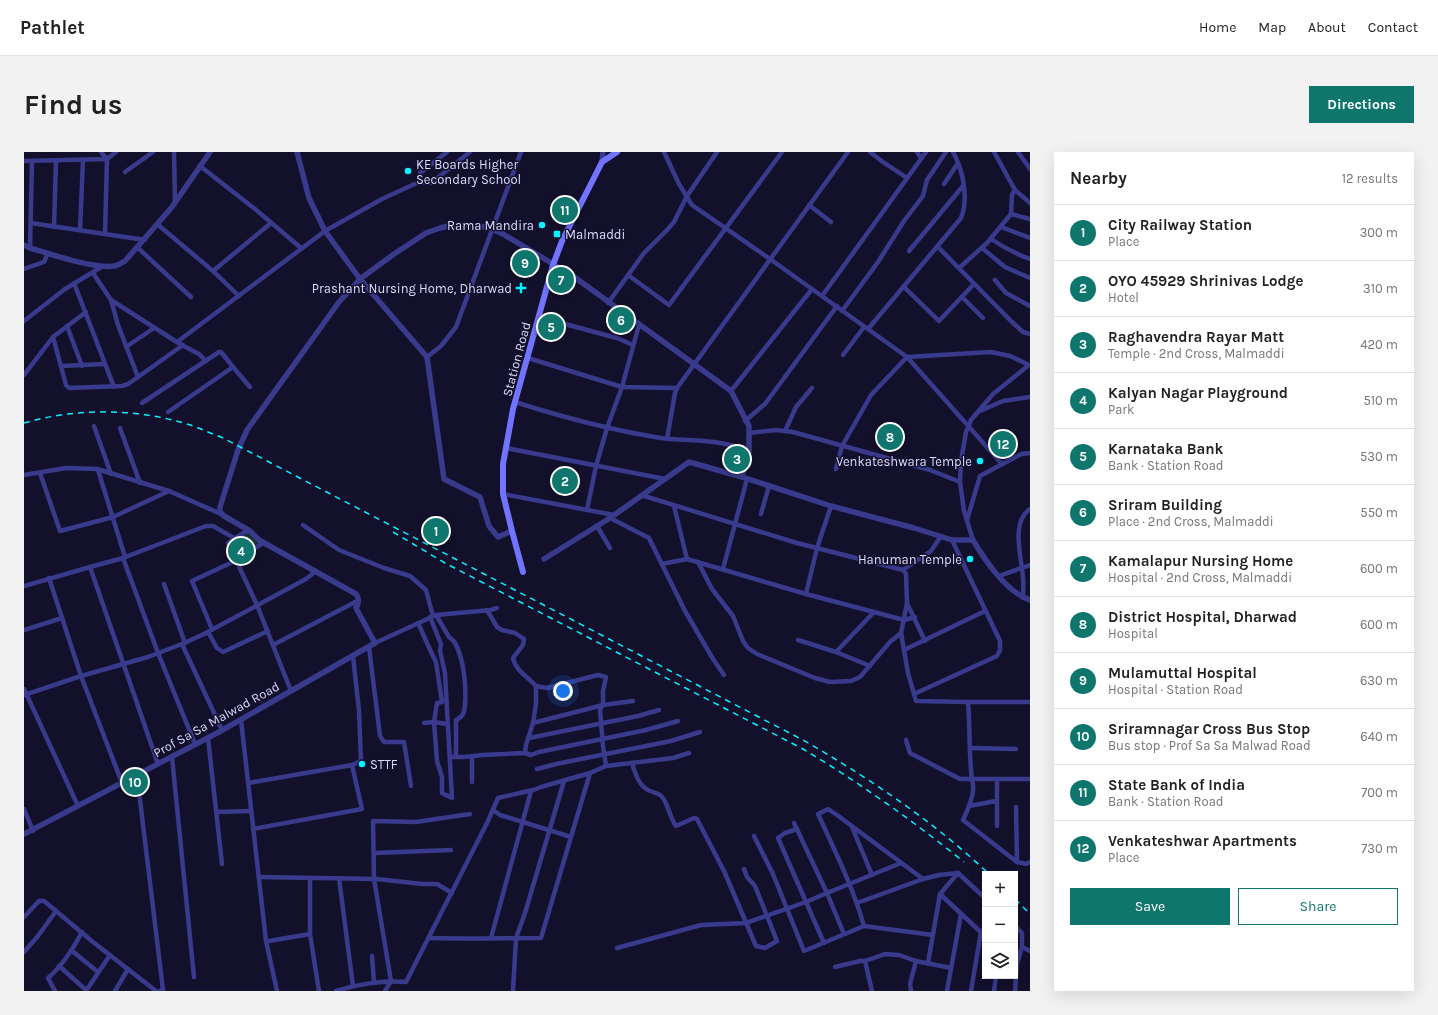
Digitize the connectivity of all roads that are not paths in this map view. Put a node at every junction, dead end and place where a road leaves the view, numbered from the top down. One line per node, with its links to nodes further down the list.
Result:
1 (101, 152): 24 (street)
2 (116, 152): 24 (street)
3 (153, 152): 33 (street)
4 (174, 152): 40 (street)
5 (210, 152): 31 (street)
6 (297, 152): 54 (street)
7 (447, 152): 34 (street)
8 (470, 152): 54 (street)
9 (521, 152): 53 (street)
10 (603, 152): 29 (street)
11 (617, 152): 29 (main road)
12 (664, 152): 39 (street)
13 (717, 152): 39 (street)
14 (782, 152): 51 (street)
15 (848, 152): 42 (street)
16 (870, 152): 35 (street)
17 (916, 152): 23 (street)
18 (926, 152): 23 (street)
19 (946, 152): 91 (street)
20 (953, 152): 30 (street)
21 (994, 152): 38 (street)
22 (1018, 152): 32 (street)
23 (922, 158): 35 (street)
24 (107, 159): 25 (street); 55 (street)
25 (83, 160): 28 (street); 52 (street)
26 (24, 161): 27 (street)
27 (32, 161): 28 (street); 46 (street)
28 (56, 161): 49 (street)
29 (602, 162): 69 (main road, Station Road)
30 (958, 163): 36 (street); 37 (street)
31 (200, 166): 40 (street); 47 (street)
32 (1030, 170)
33 (125, 172)
34 (420, 173)
35 (907, 178): 84 (street)
36 (944, 184)
37 (963, 186): 60 (street); 65 (street)
38 (1015, 190): 41 (street); 43 (street)
39 (686, 196): 51 (street); 75 (street)
40 (175, 203): 48 (street)
41 (1030, 203)
42 (809, 205): 45 (street); 68 (street)
43 (1011, 214): 44 (street); 50 (street)
44 (1030, 219)
45 (831, 222)
46 (31, 223): 49 (street); 61 (street)
47 (271, 223): 63 (street); 73 (street)
48 (158, 224): 58 (street); 73 (street)
49 (54, 226): 52 (street)
50 (1000, 227): 56 (street); 57 (street)
51 (726, 229): 68 (street); 75 (street)
52 (80, 230): 55 (street)
53 (493, 230): 69 (street); 77 (street); 108 (street)
54 (325, 231): 63 (street); 77 (street)
55 (105, 234): 58 (street)
56 (1030, 238)
57 (991, 239): 64 (street); 67 (street)
58 (145, 240): 62 (street)
59 (24, 245): 61 (street)
60 (938, 247): 71 (street); 81 (street)
61 (30, 248): 66 (street)
62 (138, 248): 70 (street); 85 (street)
63 (301, 248): 83 (street)
64 (982, 248): 71 (street); 76 (street)
65 (909, 251)
66 (48, 253): 70 (street); 72 (street)
67 (1030, 259)
68 (770, 260): 82 (street); 112 (street)
69 (553, 265): 88 (street); 93 (main road, Station Road)
70 (103, 266): 74 (street)
71 (959, 268): 80 (street)
72 (24, 269)
73 (213, 271): 83 (street)
74 (93, 273): 79 (street); 87 (street)
75 (628, 275): 88 (street)
76 (1030, 278)
77 (360, 279): 108 (street); 161 (street)
78 (995, 280): 90 (street)
79 (74, 283): 92 (street); 95 (street)
80 (974, 284): 86 (street); 100 (street)
81 (904, 287): 86 (street); 99 (street)
82 (812, 289): 84 (street); 123 (street)
83 (239, 296): 102 (street)
84 (822, 296): 89 (street)
85 (191, 297)
86 (962, 297): 94 (street)
87 (111, 300): 98 (street); 105 (street)
88 (608, 303): 96 (street)
89 (836, 306): 91 (street); 129 (street)
90 (1030, 306)
91 (842, 311): 99 (street)
92 (86, 312): 97 (street); 111 (street)
93 (539, 317): 104 (street); 109 (main road, Station Road)
94 (983, 318)
95 (24, 321)
96 (638, 325): 104 (street); 112 (street)
97 (67, 326): 101 (street); 114 (street)
98 (154, 328): 102 (street); 105 (street)
99 (866, 328): 106 (street); 107 (street)
100 (1030, 334)
101 (54, 337): 113 (street); 116 (street)
102 (177, 342): 103 (street)
103 (183, 345): 110 (street); 117 (street)
104 (633, 345): 120 (street)
105 (126, 347): 117 (street)
106 (843, 355)
107 (907, 357): 128 (street); 131 (street); 137 (street)
108 (427, 358): 169 (street)
109 (528, 358): 120 (street); 125 (main road, Station Road)
110 (206, 361): 115 (street); 126 (street)
111 (105, 364): 114 (street); 118 (street)
112 (695, 364): 121 (street); 123 (street)
113 (61, 366): 114 (street); 118 (street)
114 (82, 366)
115 (233, 367): 119 (street); 127 (street)
116 (24, 375)
117 (138, 377): 118 (street)
118 (114, 387)
119 (250, 387)
120 (622, 387): 121 (street); 133 (street)
121 (677, 388): 136 (street)
122 (812, 388): 134 (street)
123 (731, 391): 129 (street)
124 (1030, 397): 128 (street)
125 (515, 402): 133 (street); 138 (main road, Station Road)
126 (142, 403)
127 (168, 412)
128 (978, 412): 131 (street)
129 (745, 421): 135 (street)
130 (94, 426): 146 (street)
131 (968, 427): 141 (street); 150 (street)
132 (120, 428): 151 (street)
133 (607, 428): 136 (street); 142 (street)
134 (785, 431): 135 (street); 137 (street)
135 (749, 433): 139 (street)
136 (667, 439): 139 (street)
137 (842, 446): 143 (street); 150 (street)
138 (506, 448): 142 (street); 154 (main road, Station Road)
139 (749, 451): 148 (street)
140 (1030, 453): 141 (street)
141 (1002, 464): 164 (street)
142 (596, 466): 149 (street); 159 (street)
143 (836, 469)
144 (98, 470): 145 (street); 146 (street); 163 (street)
145 (40, 473): 147 (street); 163 (street)
146 (111, 474): 151 (street)
147 (24, 475)
148 (744, 478): 149 (street); 152 (street); 165 (street)
149 (665, 479): 155 (street)
150 (960, 482): 164 (street)
151 (140, 483): 153 (street)
152 (769, 486): 157 (street); 160 (street)
153 (169, 491): 161 (street); 163 (street)
154 (503, 494): 159 (street); 169 (main road, Station Road)
155 (642, 495): 156 (street); 162 (street)
156 (674, 506): 165 (street); 179 (street)
157 (830, 506): 170 (street); 176 (street)
158 (1030, 509): 185 (street)
159 (587, 510): 162 (street)
160 (761, 514)
161 (224, 516): 168 (street)
162 (612, 516): 167 (street); 182 (street)
163 (113, 518): 177 (street)
164 (967, 520): 173 (street)
165 (735, 524): 176 (street); 186 (street)
166 (303, 525): 204 (street)
167 (597, 526): 175 (street); 178 (street)
168 (248, 530): 171 (street); 174 (street)
169 (512, 531): 189 (main road, Station Road)
170 (941, 536): 172 (street); 187 (street)
171 (234, 538): 177 (street); 180 (street)
172 (952, 540): 173 (street); 202 (street)
173 (973, 540): 190 (street)
174 (263, 542): 180 (street); 188 (street)
175 (610, 548)
176 (817, 548): 187 (street); 194 (street)
177 (124, 557): 184 (street); 221 (street)
178 (544, 559)
179 (687, 559): 181 (street); 182 (street)
180 (237, 560): 199 (street); 210 (street)
181 (698, 562): 186 (street); 224 (street)
182 (662, 564): 225 (street)
183 (1030, 565): 185 (street)
184 (90, 566): 191 (street); 223 (street)
185 (1022, 568): 190 (street); 195 (street)
186 (723, 569): 194 (street)
187 (902, 570): 198 (street)
188 (316, 571): 196 (street); 199 (street)
189 (523, 572)
190 (999, 576): 195 (street)
191 (49, 578): 193 (street); 206 (street)
192 (164, 584): 215 (street)
193 (24, 586)
194 (806, 594): 203 (street)
195 (1023, 598): 197 (street)
196 (359, 600): 216 (street); 217 (street)
197 (1030, 600)
198 (907, 604): 205 (street); 207 (street)
199 (257, 605): 210 (street); 211 (street)
200 (497, 608): 201 (street)
201 (487, 610): 204 (street); 227 (street)
202 (985, 611): 214 (street); 231 (street)
203 (874, 612): 207 (street); 220 (street)
204 (433, 616): 208 (street); 243 (street); 259 (street)
205 (915, 617): 207 (street); 214 (street)
206 (62, 618): 209 (street); 226 (street)
207 (904, 620): 212 (street)
208 (418, 623): 216 (street); 238 (street)
209 (24, 630)
210 (210, 631): 211 (street); 215 (street)
211 (268, 631): 217 (street)
212 (901, 633): 219 (street); 224 (street)
213 (798, 640): 220 (street)
214 (925, 641): 219 (street)
215 (183, 643): 221 (street); 244 (street)
216 (375, 643): 218 (street, Prof Sa Sa Malwad Road)
217 (273, 645): 229 (street)
218 (369, 647): 222 (street, Prof Sa Sa Malwad Road); 274 (street)
219 (904, 650): 231 (street)
220 (836, 652): 224 (street)
221 (158, 653): 223 (street); 250 (street)
222 (353, 656): 229 (street, Prof Sa Sa Malwad Road); 262 (street)
223 (123, 664): 226 (street); 261 (street)
224 (870, 666)
225 (724, 675)
226 (81, 676): 230 (street); 272 (street)
227 (536, 686): 235 (street); 241 (street)
228 (24, 689): 230 (street)
229 (291, 691): 237 (street, Prof Sa Sa Malwad Road)
230 (25, 694): 277 (street)
231 (914, 694): 233 (street)
232 (633, 700): 235 (street)
233 (968, 702): 234 (street); 251 (street)
234 (1030, 702)
235 (603, 705): 241 (street); 242 (street)
236 (659, 710): 242 (street)
237 (241, 720): 244 (street, Prof Sa Sa Malwad Road); 273 (street)
238 (434, 722): 240 (street); 243 (street); 258 (street)
239 (678, 722): 248 (street)
240 (424, 723)
241 (533, 723): 247 (street)
242 (600, 723): 247 (street); 248 (street)
243 (447, 724): 258 (street)
244 (222, 730): 246 (street, Prof Sa Sa Malwad Road)
245 (700, 732): 255 (street)
246 (208, 738): 250 (street, Prof Sa Sa Malwad Road); 283 (street)
247 (529, 738): 253 (street)
248 (602, 739): 253 (street); 255 (street)
249 (906, 740): 269 (street)
250 (195, 744): 257 (street, Prof Sa Sa Malwad Road)
251 (970, 748): 252 (street); 269 (street)
252 (1016, 749)
253 (525, 753): 256 (street)
254 (689, 753): 260 (street)
255 (604, 755): 263 (street); 264 (street)
256 (472, 756): 259 (street); 271 (street)
257 (172, 757): 261 (street, Prof Sa Sa Malwad Road); 352 (street)
258 (450, 757): 259 (street)
259 (456, 758)
260 (632, 763): 263 (street); 322 (street)
261 (158, 764): 266 (street, Prof Sa Sa Malwad Road)
262 (352, 765): 273 (street); 290 (street)
263 (606, 766): 265 (street)
264 (537, 769)
265 (590, 773): 270 (street); 295 (street)
266 (137, 775): 272 (street, Prof Sa Sa Malwad Road); 362 (street)
267 (997, 779): 268 (street); 269 (street); 276 (street)
268 (1030, 779)
269 (974, 780): 278 (street)
270 (564, 781): 275 (street); 292 (street)
271 (472, 782)
272 (122, 783): 277 (street, Prof Sa Sa Malwad Road)
273 (248, 783): 282 (street)
274 (411, 786)
275 (531, 791): 281 (street); 285 (street)
276 (996, 801): 278 (street); 288 (street)
277 (78, 806): 291 (street, Prof Sa Sa Malwad Road)
278 (969, 806): 298 (street)
279 (1016, 807): 298 (street)
280 (24, 809): 291 (street)
281 (493, 810): 285 (street); 311 (street)
282 (251, 811): 283 (street); 290 (street)
283 (216, 812): 301 (street)
284 (470, 814): 297 (street)
285 (524, 822): 292 (street); 331 (street)
286 (794, 823): 289 (street)
287 (851, 825): 300 (street); 304 (street); 310 (street)
288 (997, 826)
289 (797, 828): 312 (street); 315 (street)
290 (253, 829): 305 (street)
291 (33, 830): 293 (street, Prof Sa Sa Malwad Road)
292 (550, 830): 295 (street); 332 (street)
293 (24, 834)
294 (754, 836): 317 (street)
295 (571, 837): 332 (street)
296 (451, 850): 297 (street)
297 (374, 853): 308 (street)
298 (1017, 862): 299 (street)
299 (1030, 862)
300 (901, 863): 304 (street); 309 (street)
301 (222, 864)
302 (744, 868): 320 (street)
303 (958, 873): 309 (street); 313 (street); 314 (street)
304 (872, 875): 310 (street)
305 (259, 877): 306 (street); 363 (street)
306 (310, 878): 307 (street); 327 (street)
307 (339, 878): 308 (street); 357 (street)
308 (374, 879): 311 (street); 355 (street)
309 (923, 879): 316 (street)
310 (849, 883): 312 (street); 316 (street)
311 (452, 893): 330 (street)
312 (827, 893): 315 (street); 328 (street)
313 (940, 894): 319 (street); 329 (street)
314 (982, 895)
315 (806, 902): 317 (street); 335 (street)
316 (857, 903): 323 (street)
317 (787, 909): 320 (street); 335 (street)
318 (56, 911): 321 (street); 325 (street); 340 (street)
319 (961, 914): 326 (street); 349 (street)
320 (767, 916): 322 (street); 322 (street)
321 (24, 917)
322 (746, 922): 337 (street)
323 (864, 926): 328 (street); 329 (street)
324 (1018, 929): 336 (street)
325 (82, 932): 338 (street); 341 (street)
326 (982, 933)
327 (310, 934): 334 (street); 364 (street)
328 (844, 934): 335 (street)
329 (933, 935): 346 (street)
330 (429, 938): 331 (street); 355 (street)
331 (492, 938): 332 (street)
332 (516, 938): 367 (street)
333 (982, 939): 371 (street)
334 (269, 941)
335 (824, 943)
336 (1022, 947): 339 (street); 343 (street)
337 (617, 948)
338 (71, 950): 347 (street); 351 (street)
339 (1030, 951)
340 (24, 952)
341 (110, 955): 350 (street); 351 (street)
342 (372, 956): 356 (street)
343 (1018, 958)
344 (864, 961): 345 (street); 348 (street); 368 (street)
345 (916, 961): 346 (street); 369 (street)
346 (928, 963): 349 (street)
347 (59, 966): 358 (street); 359 (street)
348 (835, 967)
349 (951, 968): 370 (street)
350 (128, 969): 360 (street); 361 (street)
351 (98, 972): 358 (street)
352 (194, 977)
353 (996, 979): 372 (street)
354 (1015, 979): 373 (street)
355 (391, 981): 356 (street); 366 (street)
356 (374, 983): 357 (street)
357 (353, 986): 365 (street)
358 (86, 990)
359 (55, 991)
360 (115, 991)
361 (156, 991)
362 (160, 991)
363 (277, 991)
364 (319, 991)
365 (336, 991)
366 (384, 991)
367 (513, 991)
368 (872, 991)
369 (911, 991)
370 (947, 991)
371 (971, 991)
372 (994, 991)
373 (1015, 991)

